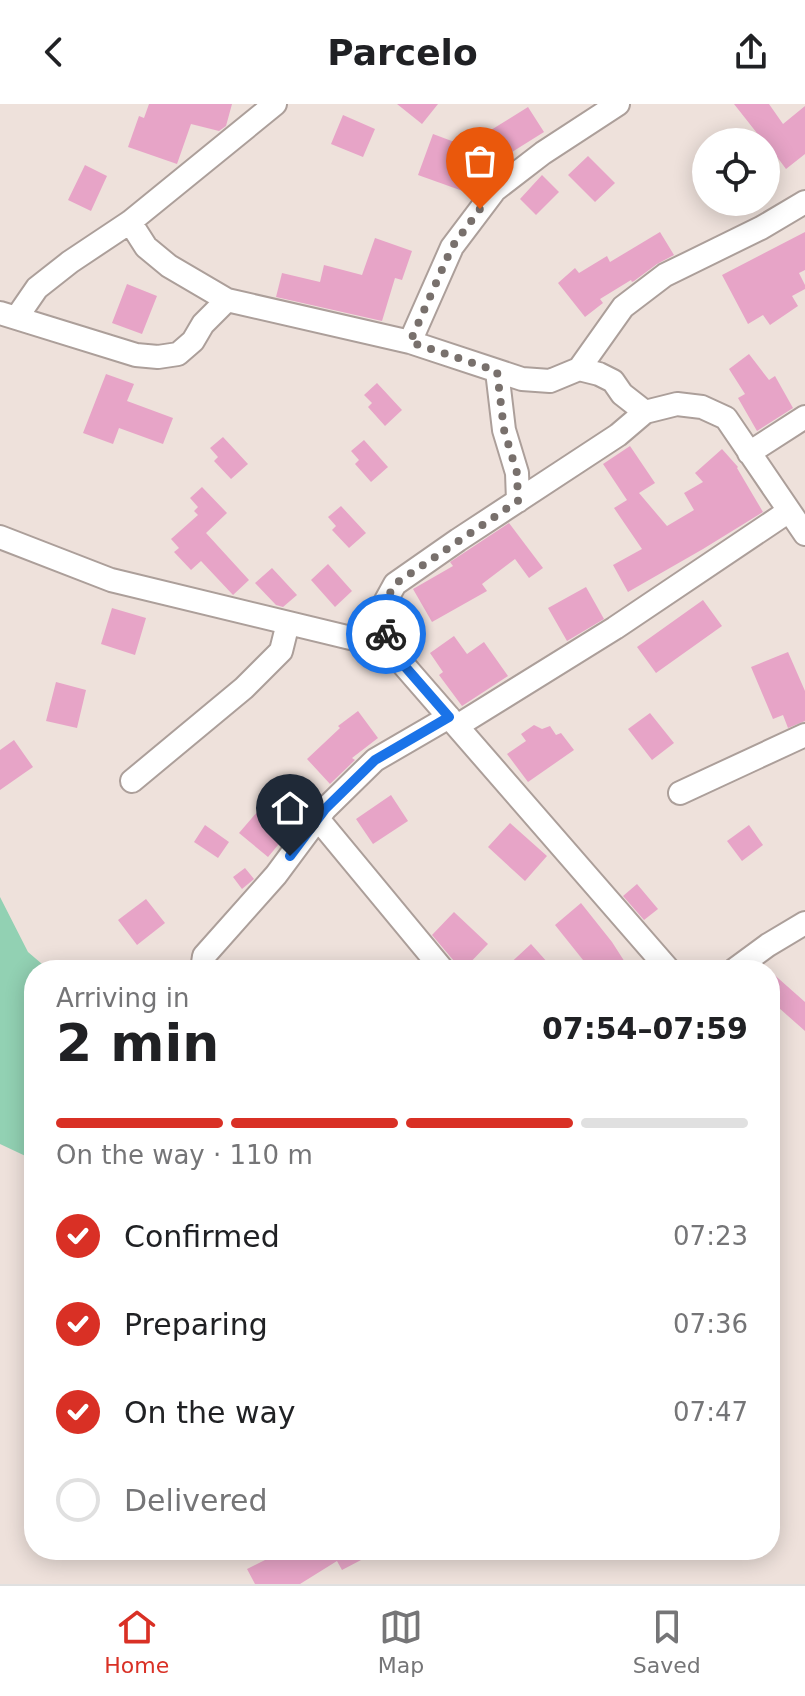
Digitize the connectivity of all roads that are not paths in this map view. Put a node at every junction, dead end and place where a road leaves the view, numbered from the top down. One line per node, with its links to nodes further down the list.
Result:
1 (275, 104): 4 (street)
2 (618, 104): 7 (street)
3 (805, 202): 8 (street)
4 (130, 222): 5 (street); 6 (street)
5 (227, 300): 6 (street); 7 (street)
6 (8, 315)
7 (410, 342): 9 (street)
8 (579, 369): 9 (street); 10 (street)
9 (497, 371): 13 (street)
10 (645, 412): 12 (street); 13 (street)
11 (805, 417): 12 (street)
12 (749, 453): 14 (street)
13 (518, 501): 18 (street)
14 (789, 511): 15 (street); 19 (street)
15 (805, 534)
16 (0, 537): 17 (street)
17 (288, 623): 18 (street); 21 (street)
18 (388, 647): 19 (street)
19 (453, 721): 23 (street); 27 (street)
20 (805, 735): 22 (street)
21 (132, 781)
22 (680, 793)
23 (318, 819): 25 (street); 26 (street)
24 (805, 923): 28 (street)
25 (203, 960)
26 (435, 960)
27 (660, 960)
28 (748, 960)

